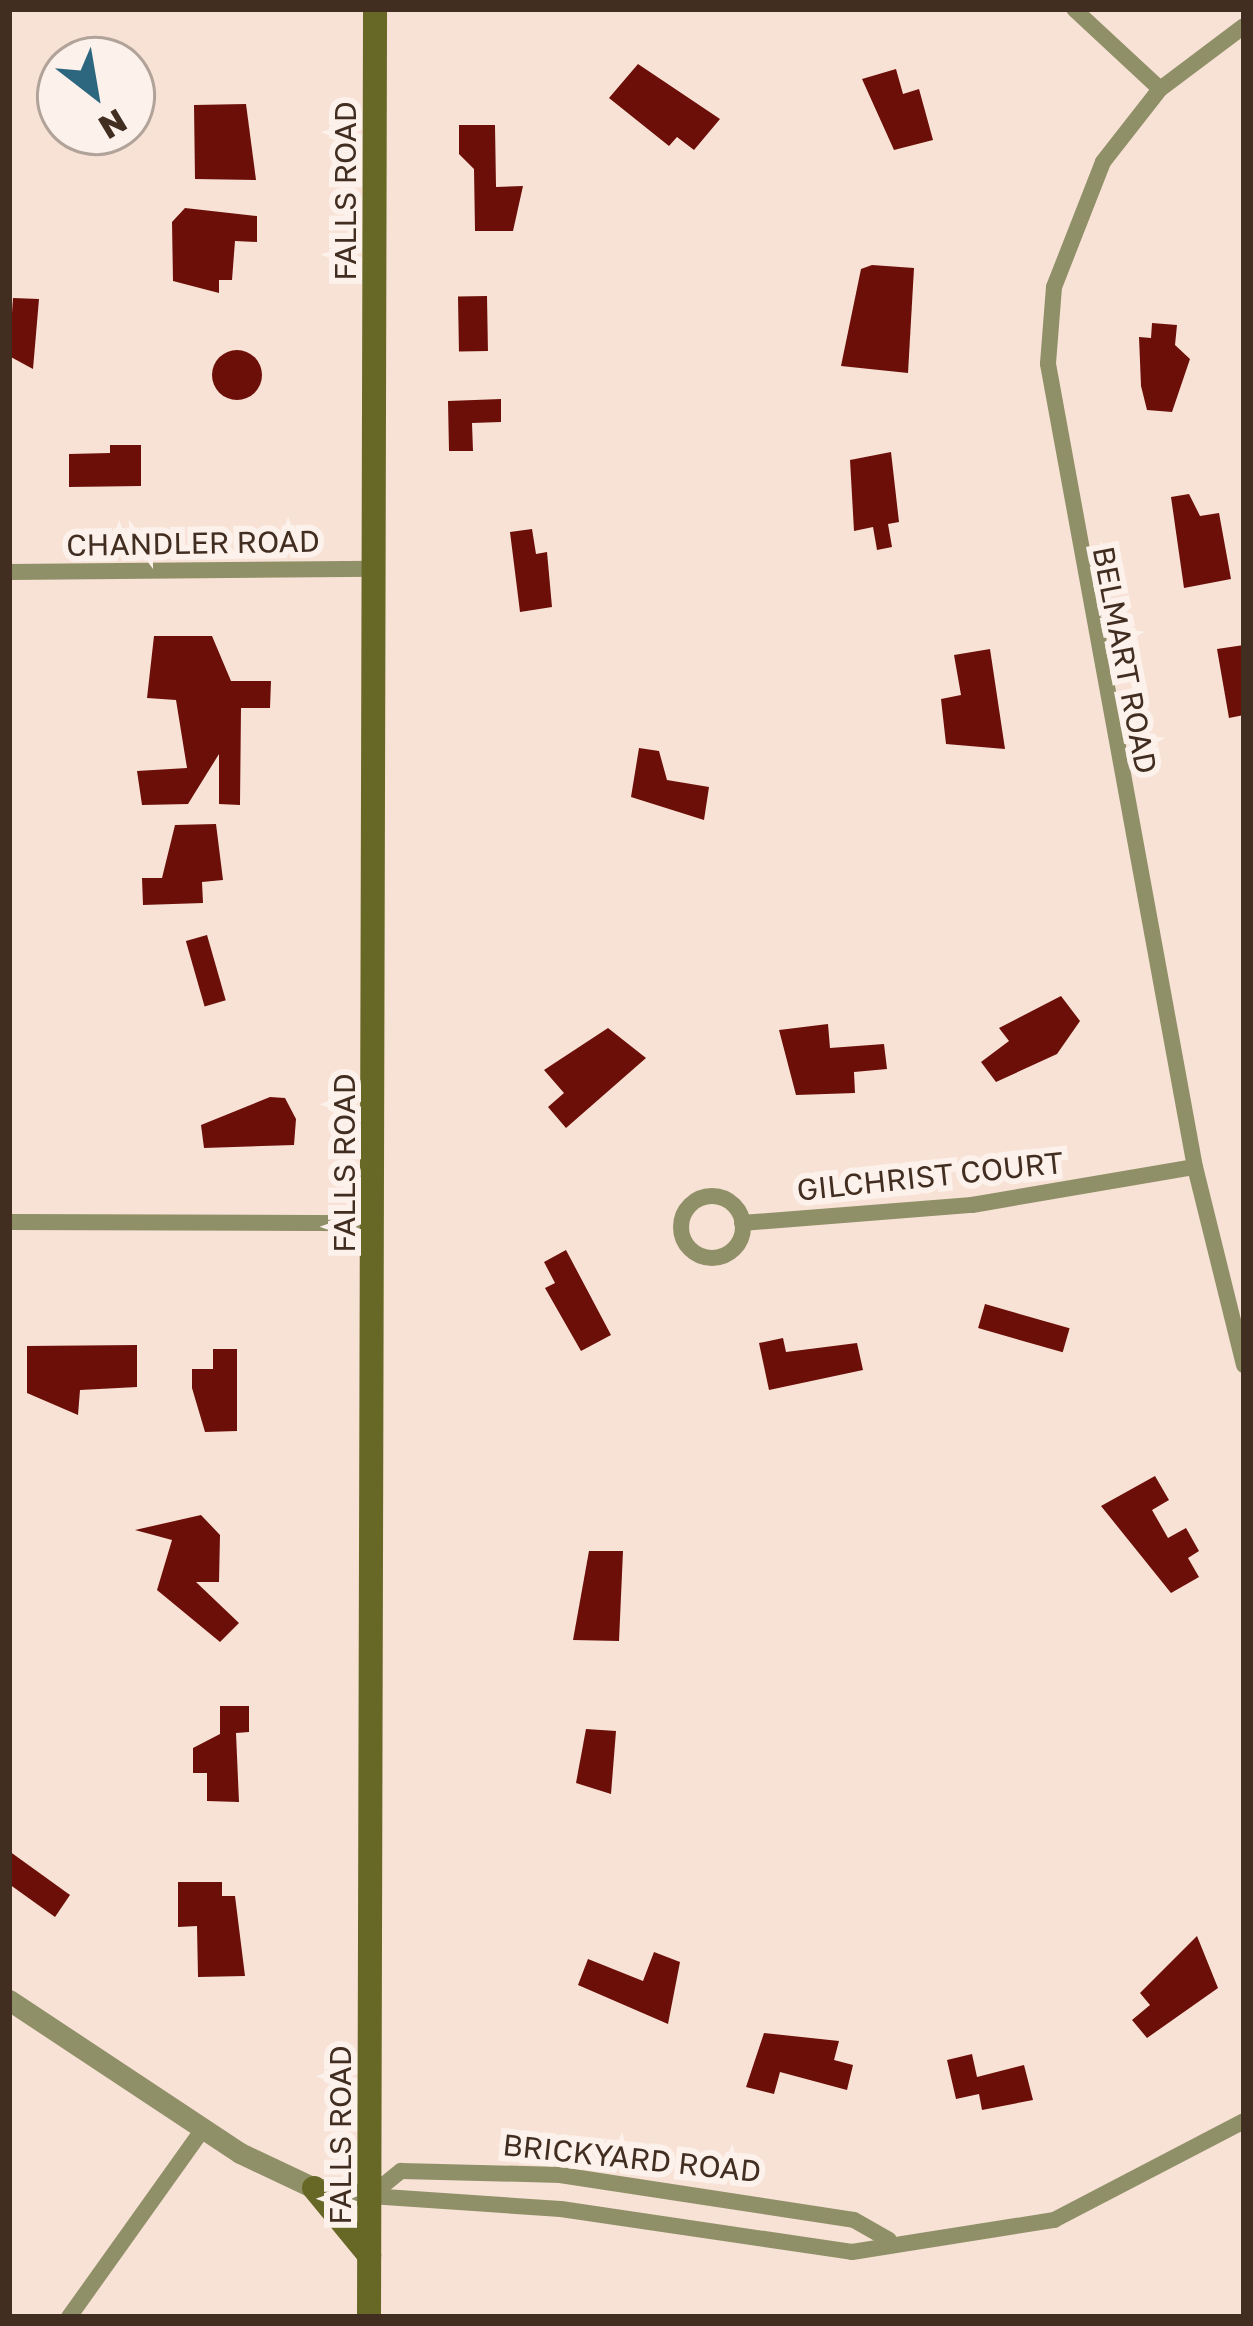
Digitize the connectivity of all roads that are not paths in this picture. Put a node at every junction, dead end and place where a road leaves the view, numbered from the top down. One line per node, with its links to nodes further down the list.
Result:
1 (375, 9): 5 (main road, FALLS ROAD)
2 (1074, 9): 4 (street)
3 (1244, 26): 4 (street, BELMART ROAD)
4 (1160, 89): 7 (street, BELMART ROAD)
5 (377, 569): 6 (street, CHANDLER ROAD); 9 (main road, FALLS ROAD)
6 (9, 572)
7 (1195, 1166): 10 (street, GILCHRIST COURT); 11 (street, BELMART ROAD)
8 (9, 1222): 9 (street)
9 (374, 1223): 16 (main road, FALLS ROAD)
10 (742, 1223)
11 (1244, 1365)
12 (9, 2000): 14 (street, BRICKYARD ROAD)
13 (1244, 2121): 17 (street, BRICKYARD ROAD)
14 (203, 2129): 15 (street, BRICKYARD ROAD); 19 (street)
15 (314, 2188): 16 (street, BRICKYARD ROAD); 18 (main road)
16 (370, 2196): 17 (street, BRICKYARD ROAD); 17 (street, BRICKYARD ROAD); 18 (main road, FALLS ROAD)
17 (889, 2240)
18 (369, 2254): 20 (main road, FALLS ROAD)
19 (69, 2317)
20 (369, 2317)

